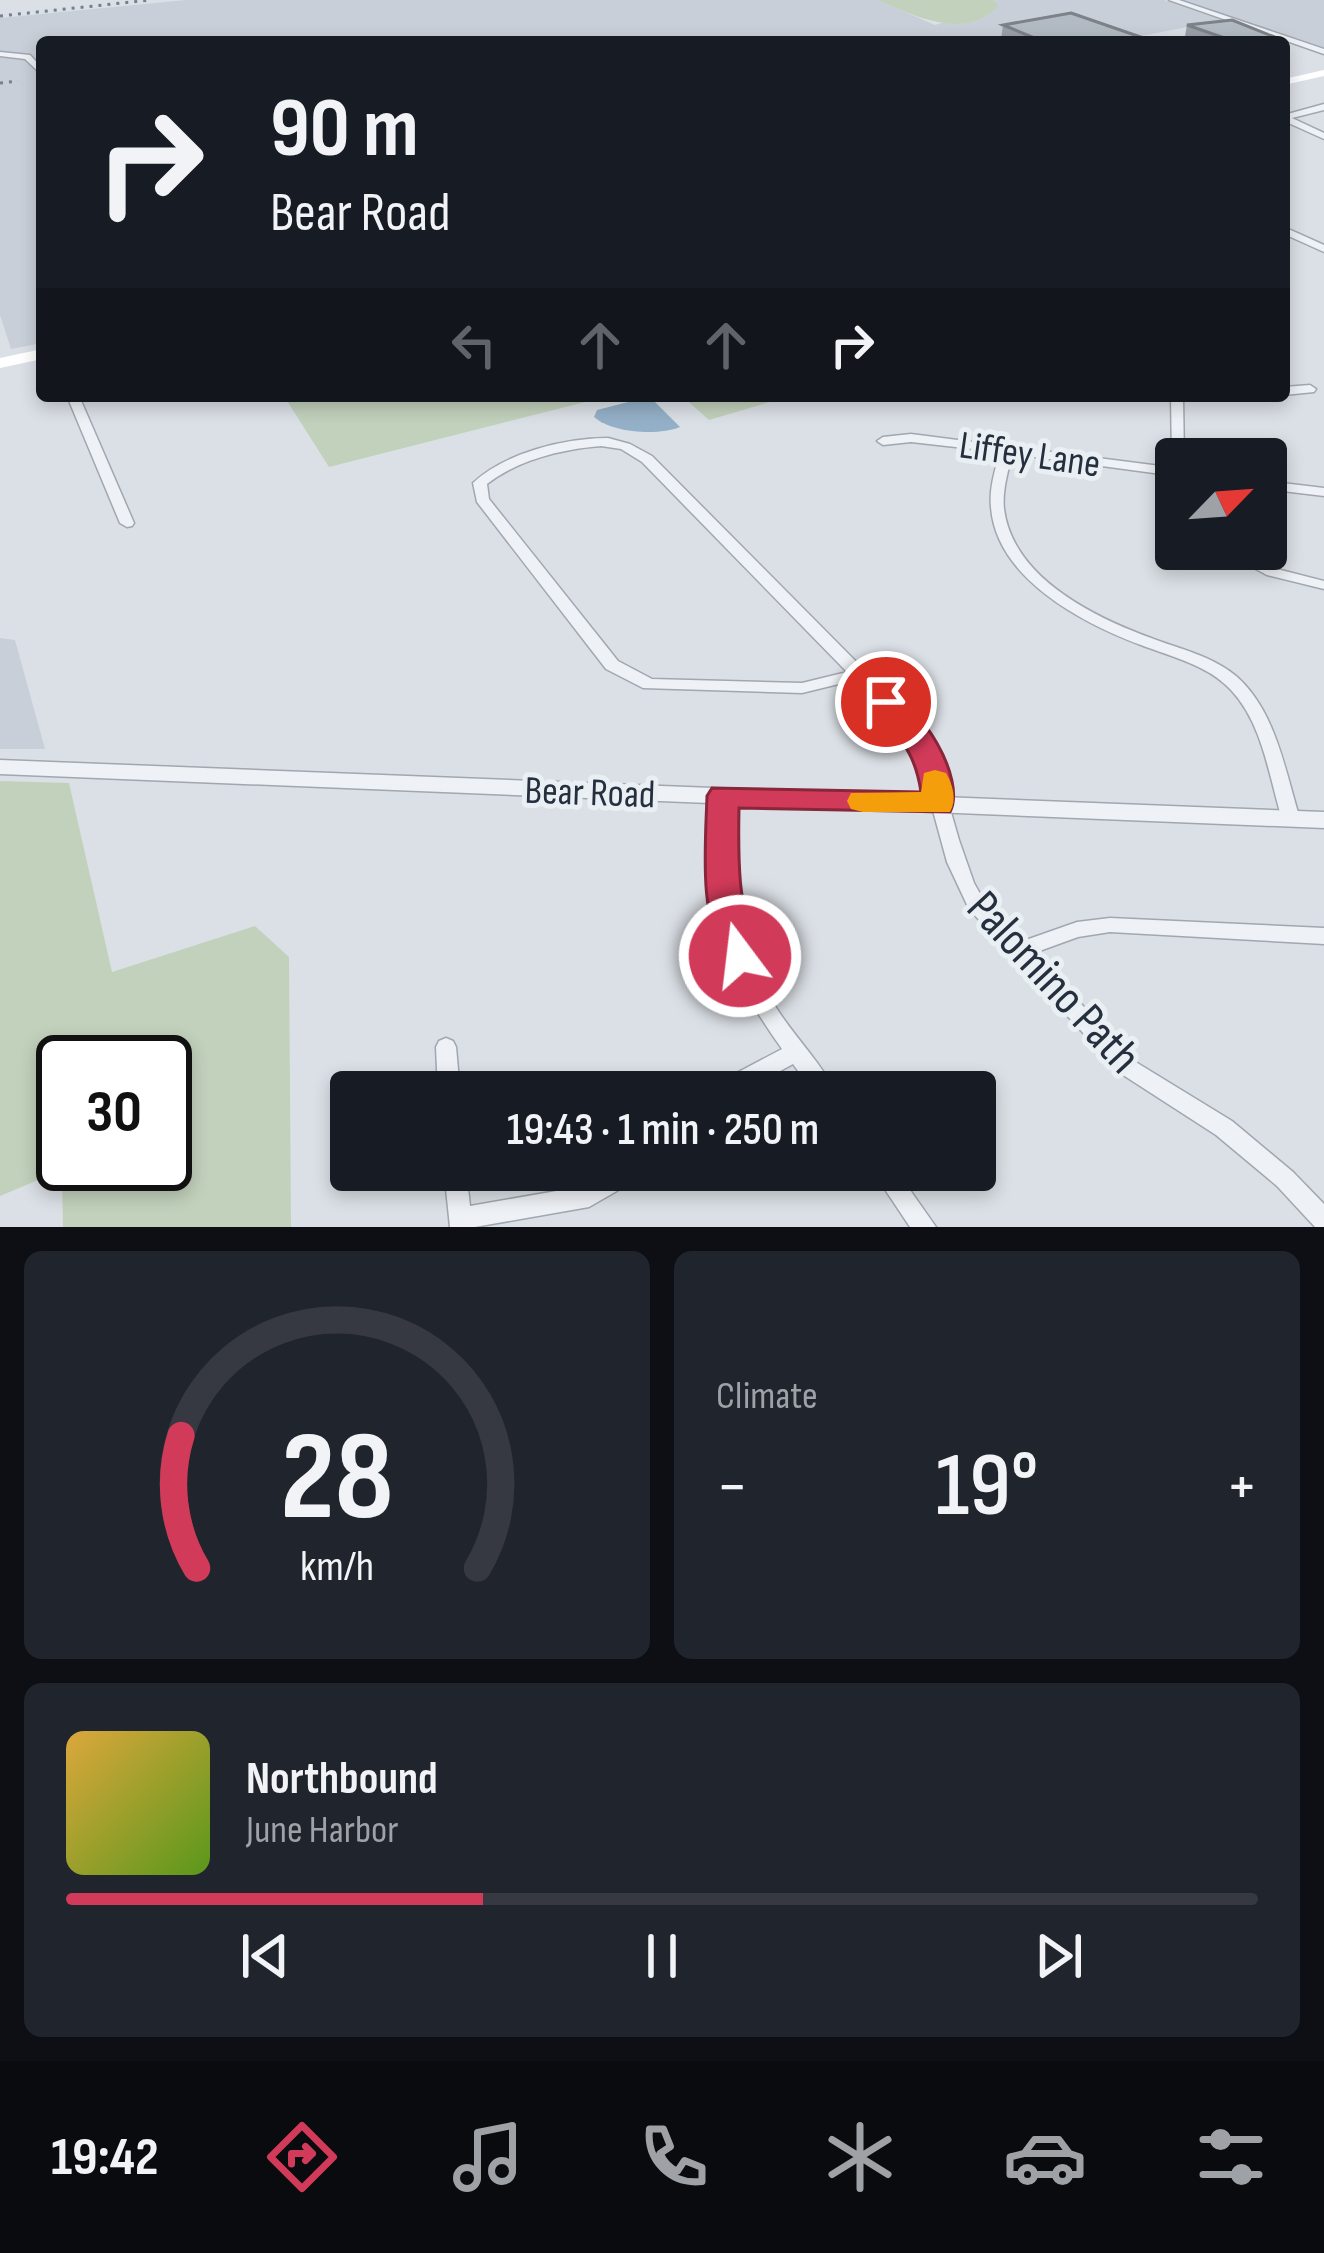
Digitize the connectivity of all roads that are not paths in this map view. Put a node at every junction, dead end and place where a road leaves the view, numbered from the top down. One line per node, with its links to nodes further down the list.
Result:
1 (1172, 0): 2 (street)
2 (1277, 36)
3 (1290, 40): 4 (street)
4 (1324, 52)
5 (0, 54): 6 (street)
6 (36, 67)
7 (1324, 73): 8 (main road)
8 (1290, 81)
9 (1290, 105): 11 (street)
10 (1324, 106): 11 (street)
11 (1304, 111): 12 (street)
12 (1290, 114)
13 (1290, 123): 14 (street)
14 (1324, 136)
15 (1290, 233): 16 (street)
16 (1324, 249)
17 (36, 355): 18 (main road)
18 (0, 363)
19 (1310, 389): 20 (street)
20 (1290, 391)
21 (76, 402): 29 (street)
22 (1177, 402): 23 (street)
23 (1178, 438)
24 (884, 441): 25 (street, Liffey Lane)
25 (1007, 449): 26 (street, Liffey Lane); 36 (street)
26 (1155, 469)
27 (1287, 487): 28 (street)
28 (1324, 492)
29 (127, 524)
30 (1268, 570): 31 (street)
31 (1324, 585)
32 (858, 674): 32 (street, Palomino Path); 35 (street, Palomino Path)
33 (0, 767): 34 (street, Bear Road)
34 (723, 796): 35 (street, Bear Road); 41 (street)
35 (938, 804): 36 (street, Bear Road); 39 (street, Palomino Path)
36 (1291, 818): 37 (street, Bear Road)
37 (1324, 820)
38 (1324, 936): 39 (street)
39 (1018, 951): 48 (street, Palomino Path)
40 (446, 1047): 42 (street)
41 (796, 1052): 43 (street); 44 (street)
42 (448, 1071)
43 (761, 1071)
44 (810, 1071)
45 (457, 1191): 49 (street)
46 (597, 1191): 49 (street)
47 (898, 1191): 50 (street)
48 (1324, 1220)
49 (460, 1223)
50 (924, 1227)

